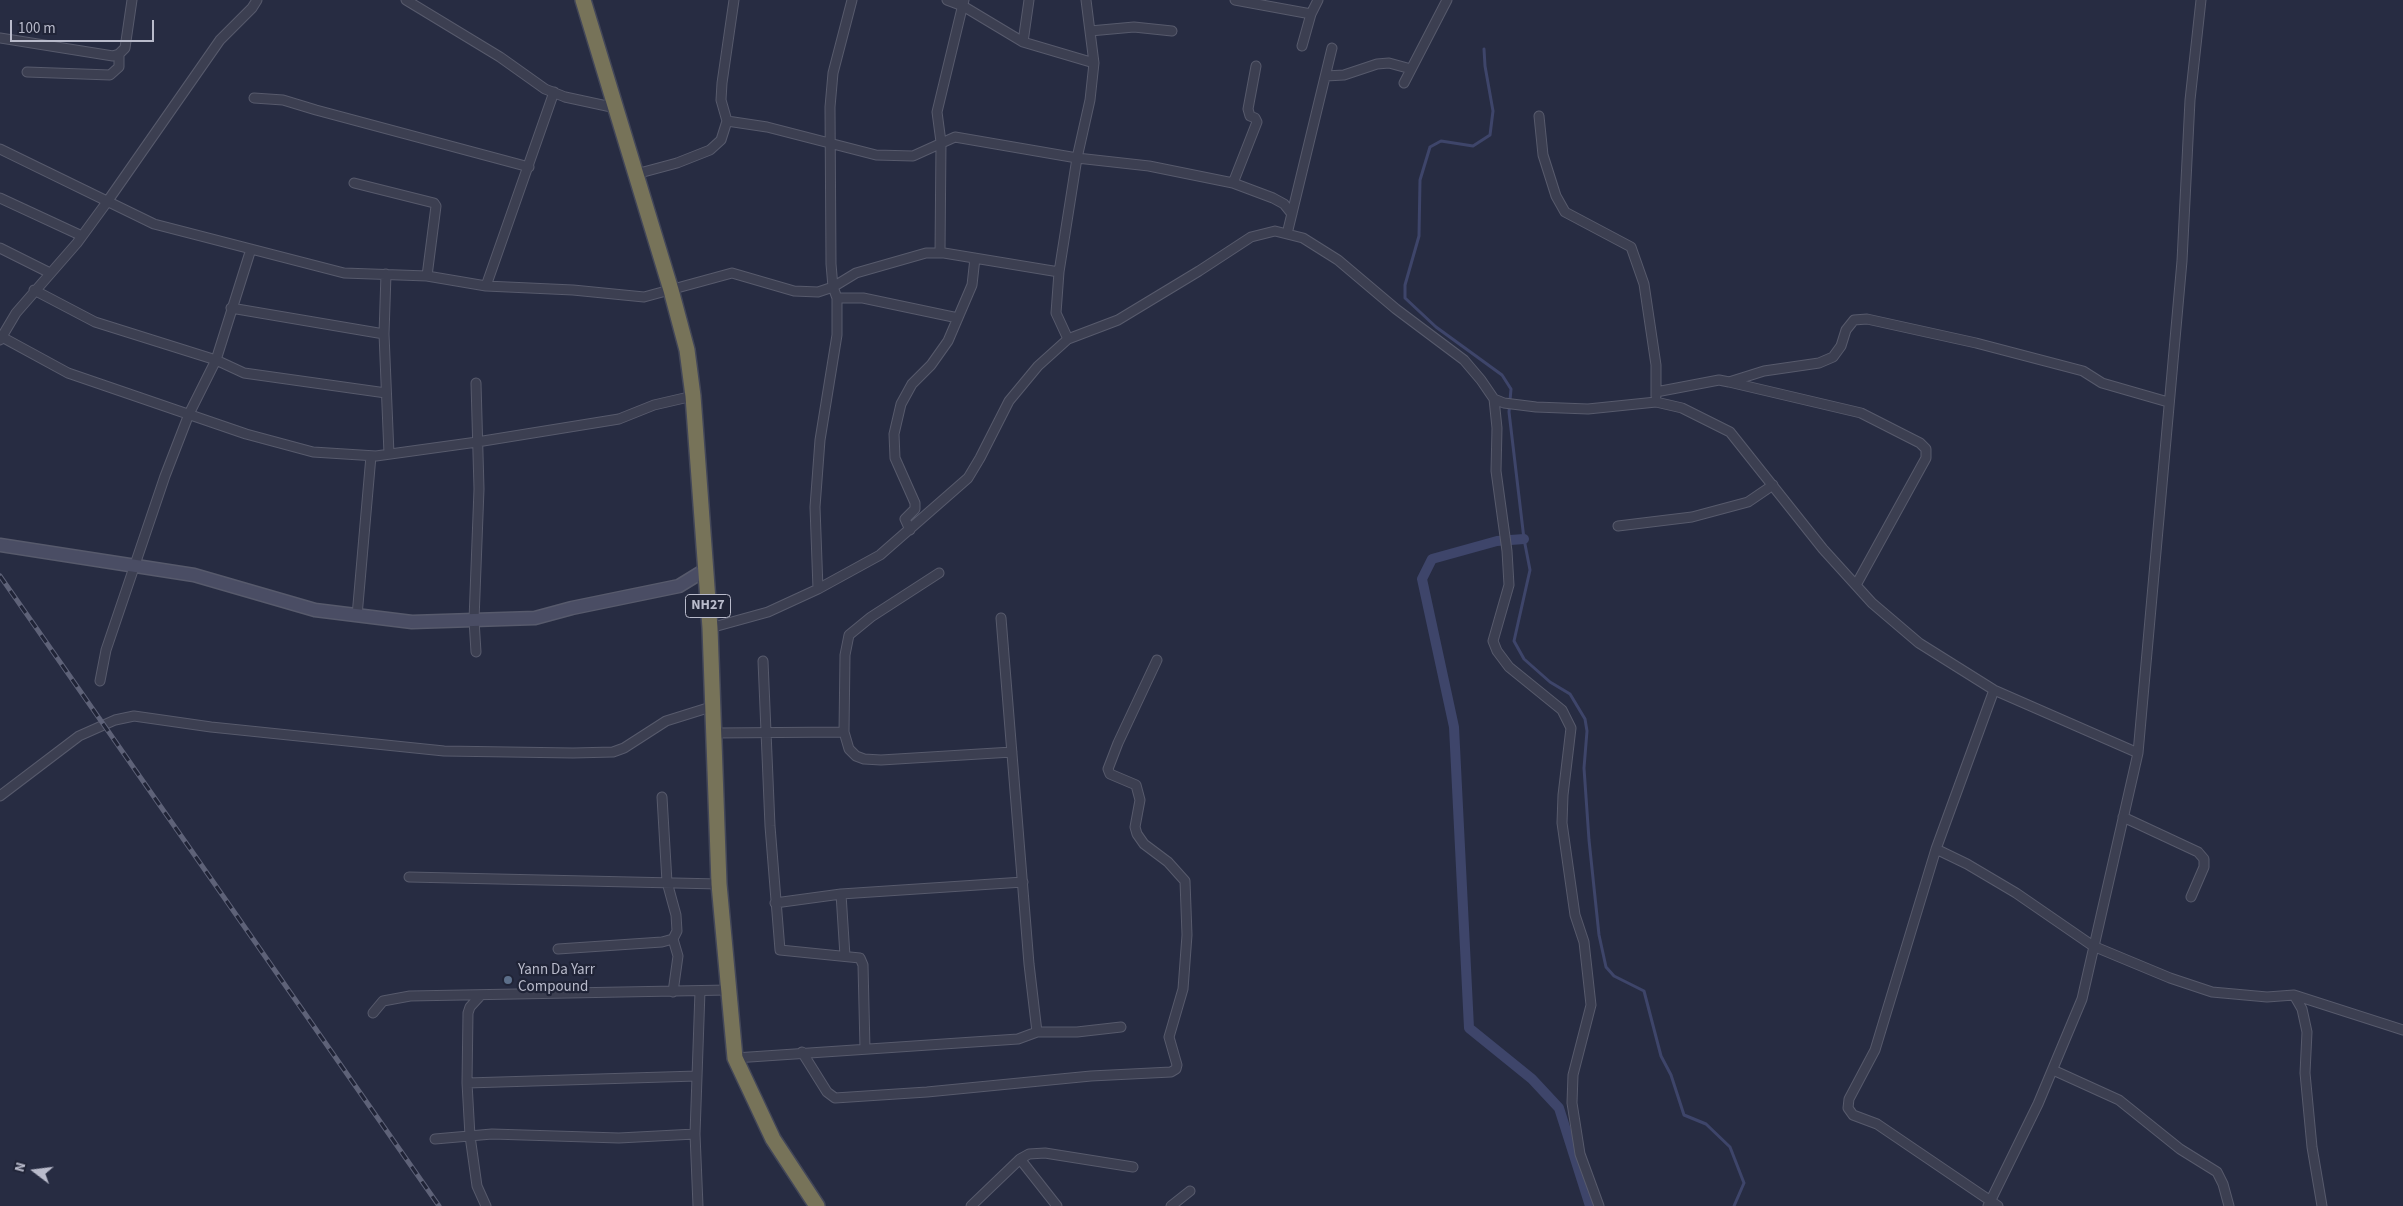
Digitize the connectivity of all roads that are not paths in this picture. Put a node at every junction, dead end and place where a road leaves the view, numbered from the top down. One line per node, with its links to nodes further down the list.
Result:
1 (132, 0): 22 (street)
2 (257, 0): 43 (street)
3 (406, 0): 29 (street)
4 (583, 0): 31 (highway, NH27)
5 (734, 0): 33 (street)
6 (852, 0): 35 (street)
7 (947, 0): 14 (street)
8 (1030, 0): 19 (street)
9 (1086, 0): 16 (street)
10 (1235, 0): 15 (street)
11 (1318, 0): 15 (street)
12 (1447, 0): 25 (street)
13 (2201, 0): 73 (street)
14 (963, 3): 19 (street); 34 (street)
15 (1311, 14): 20 (street)
16 (1090, 31): 17 (street); 23 (street)
17 (1172, 31)
18 (0, 38): 22 (street)
19 (1023, 42): 23 (street)
20 (1302, 46)
21 (1332, 48): 27 (street)
22 (119, 54): 26 (street)
23 (1094, 62): 37 (street)
24 (1256, 66): 41 (street)
25 (1410, 69): 27 (street); 28 (street)
26 (27, 72)
27 (1326, 76): 44 (street)
28 (1404, 83)
29 (554, 92): 31 (street); 38 (street)
30 (254, 98): 38 (street)
31 (616, 108): 39 (highway, NH27)
32 (1539, 116): 68 (street)
33 (727, 121): 35 (street); 39 (street)
34 (941, 142): 35 (street); 37 (street); 49 (street)
35 (829, 144): 56 (street)
36 (0, 149): 43 (street)
37 (1077, 158): 41 (street); 51 (street)
38 (529, 167): 55 (street)
39 (636, 174): 58 (highway, NH27)
40 (354, 183): 54 (street)
41 (1233, 183): 44 (street)
42 (0, 198): 46 (street)
43 (107, 202): 46 (street); 48 (street)
44 (1292, 214): 45 (street)
45 (1287, 234): 64 (street); 71 (street)
46 (82, 236): 52 (street)
47 (0, 248): 52 (street)
48 (251, 249): 53 (street); 60 (street)
49 (940, 253): 50 (street); 56 (street)
50 (975, 258): 51 (street); 61 (street)
51 (1059, 272): 64 (street)
52 (50, 273): 57 (street)
53 (386, 274): 54 (street); 62 (street)
54 (427, 276): 55 (street)
55 (486, 286): 58 (street)
56 (833, 287): 58 (street); 59 (street)
57 (34, 290): 63 (street); 65 (street)
58 (671, 290): 70 (highway, NH27)
59 (837, 298): 61 (street); 86 (street)
60 (231, 308): 62 (street); 65 (street)
61 (958, 318): 80 (street)
62 (384, 334): 69 (street)
63 (1, 338): 74 (street)
64 (1068, 340): 80 (street)
65 (216, 360): 69 (street); 74 (street)
66 (1729, 382): 68 (street); 73 (street); 85 (street)
67 (476, 383): 75 (street)
68 (1656, 392): 72 (street)
69 (386, 393): 76 (street)
70 (693, 396): 75 (street); 83 (highway, NH27)
71 (1494, 399): 72 (street); 145 (street)
72 (1656, 402): 78 (street)
73 (2168, 402): 101 (street)
74 (188, 414): 77 (street); 82 (street)
75 (477, 442): 76 (street); 89 (street)
76 (389, 454): 77 (street)
77 (371, 456): 87 (street)
78 (1773, 486): 79 (street); 85 (street)
79 (1618, 526)
80 (910, 530): 86 (street)
81 (0, 545): 82 (street)
82 (134, 567): 87 (street); 94 (street)
83 (705, 570): 89 (street); 90 (highway, NH27)
84 (939, 573): 98 (street)
85 (1856, 585): 95 (street)
86 (818, 589): 90 (street)
87 (357, 616): 89 (street)
88 (1001, 618): 100 (street)
89 (474, 620): 91 (street)
90 (710, 628): 96 (highway, NH27)
91 (476, 652)
92 (1157, 660): 127 (street)
93 (763, 661): 97 (street)
94 (100, 681)
95 (1994, 690): 101 (street); 105 (street)
96 (714, 706): 99 (highway, NH27); 102 (street)
97 (765, 731): 98 (street); 99 (street); 112 (street)
98 (844, 732): 100 (street)
99 (715, 733): 109 (highway, NH27)
100 (1012, 752): 108 (street)
101 (2138, 753): 104 (street)
102 (0, 796)
103 (662, 797): 107 (street)
104 (2123, 817): 111 (street); 114 (street)
105 (1936, 849): 114 (street); 138 (street)
106 (409, 877): 107 (street)
107 (667, 882): 109 (street); 113 (street)
108 (1022, 882): 110 (street); 125 (street)
109 (719, 884): 117 (highway, NH27)
110 (841, 894): 112 (street); 116 (street)
111 (2191, 897)
112 (775, 904): 116 (street)
113 (673, 939): 115 (street); 118 (street)
114 (2093, 946): 121 (street); 129 (street)
115 (558, 949)
116 (845, 956): 126 (street)
117 (728, 990): 119 (street); 128 (highway, NH27)
118 (673, 992): 119 (street); 120 (street)
119 (700, 992): 130 (street)
120 (481, 995): 122 (street); 131 (street)
121 (2294, 995): 124 (street); 147 (street)
122 (373, 1013)
123 (1121, 1027): 125 (street)
124 (2403, 1030)
125 (1037, 1032): 126 (street)
126 (865, 1048): 127 (street)
127 (802, 1052): 128 (street)
128 (735, 1058): 141 (highway, NH27)
129 (2052, 1070): 138 (street); 146 (street)
130 (698, 1076): 131 (street); 132 (street)
131 (467, 1083): 133 (street)
132 (695, 1134): 133 (street); 140 (street)
133 (470, 1136): 134 (street); 139 (street)
134 (435, 1139)
135 (1020, 1159): 136 (street); 142 (street); 143 (street)
136 (1133, 1167)
137 (1190, 1191): 144 (street)
138 (1992, 1204)
139 (486, 1206)
140 (698, 1206)
141 (817, 1206)
142 (971, 1206)
143 (1058, 1206)
144 (1171, 1206)
145 (1599, 1206)
146 (2229, 1206)
147 (2322, 1206)

